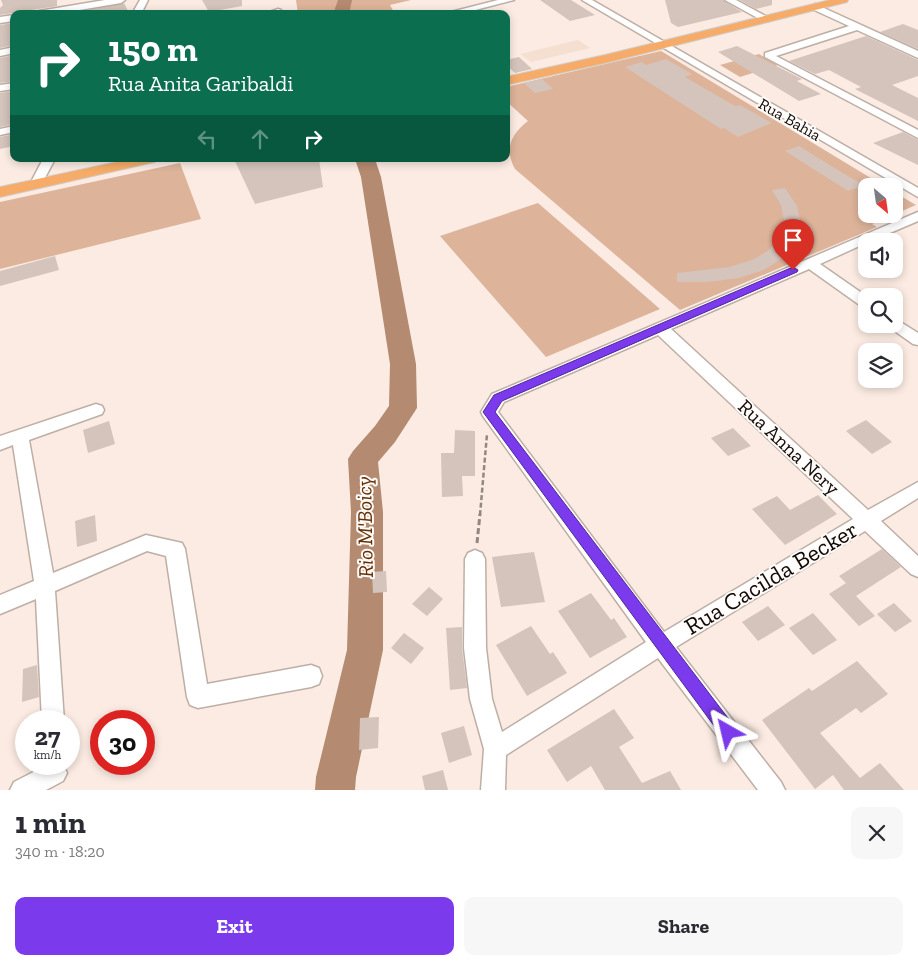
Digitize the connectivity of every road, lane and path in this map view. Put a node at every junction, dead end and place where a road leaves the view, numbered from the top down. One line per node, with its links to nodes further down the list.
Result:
1 (121, 0): 7 (street)
2 (510, 0): 8 (street)
3 (586, 0): 11 (street, Rua Bahia)
4 (730, 0): 9 (street)
5 (843, 0): 6 (main road)
6 (817, 3): 9 (main road); 10 (street)
7 (62, 10)
8 (465, 10)
9 (762, 17): 11 (main road)
10 (857, 27): 12 (street); 15 (street)
11 (659, 42): 13 (main road); 14 (main road); 22 (street, Rua Bahia)
12 (918, 54)
13 (510, 74)
14 (510, 80)
15 (918, 135)
16 (47, 162): 19 (street)
17 (104, 162): 19 (main road)
18 (133, 162): 19 (main road)
19 (38, 179): 20 (main road); 21 (main road)
20 (0, 184)
21 (0, 192)
22 (918, 193)
23 (916, 218): 24 (street)
24 (810, 262): 25 (street); 26 (street)
25 (858, 297)
26 (659, 327): 29 (street); 34 (street, Rua Anna Nery)
27 (903, 329): 28 (street)
28 (918, 340)
29 (493, 405): 35 (path); 39 (street)
30 (96, 410): 31 (street)
31 (20, 436): 32 (street); 37 (street)
32 (0, 443)
33 (918, 489): 34 (street, Rua Cacilda Becker)
34 (866, 520): 36 (street, Rua Anna Nery); 39 (street, Rua Cacilda Becker)
35 (475, 559): 42 (street)
36 (918, 568)
37 (45, 585): 38 (street); 40 (street); 41 (street)
38 (0, 605)
39 (661, 645): 42 (street, Rua Cacilda Becker); 46 (street)
40 (311, 676)
41 (52, 710)
42 (495, 749): 45 (street)
43 (55, 776): 44 (street)
44 (22, 790)
45 (493, 790)
46 (773, 790)

